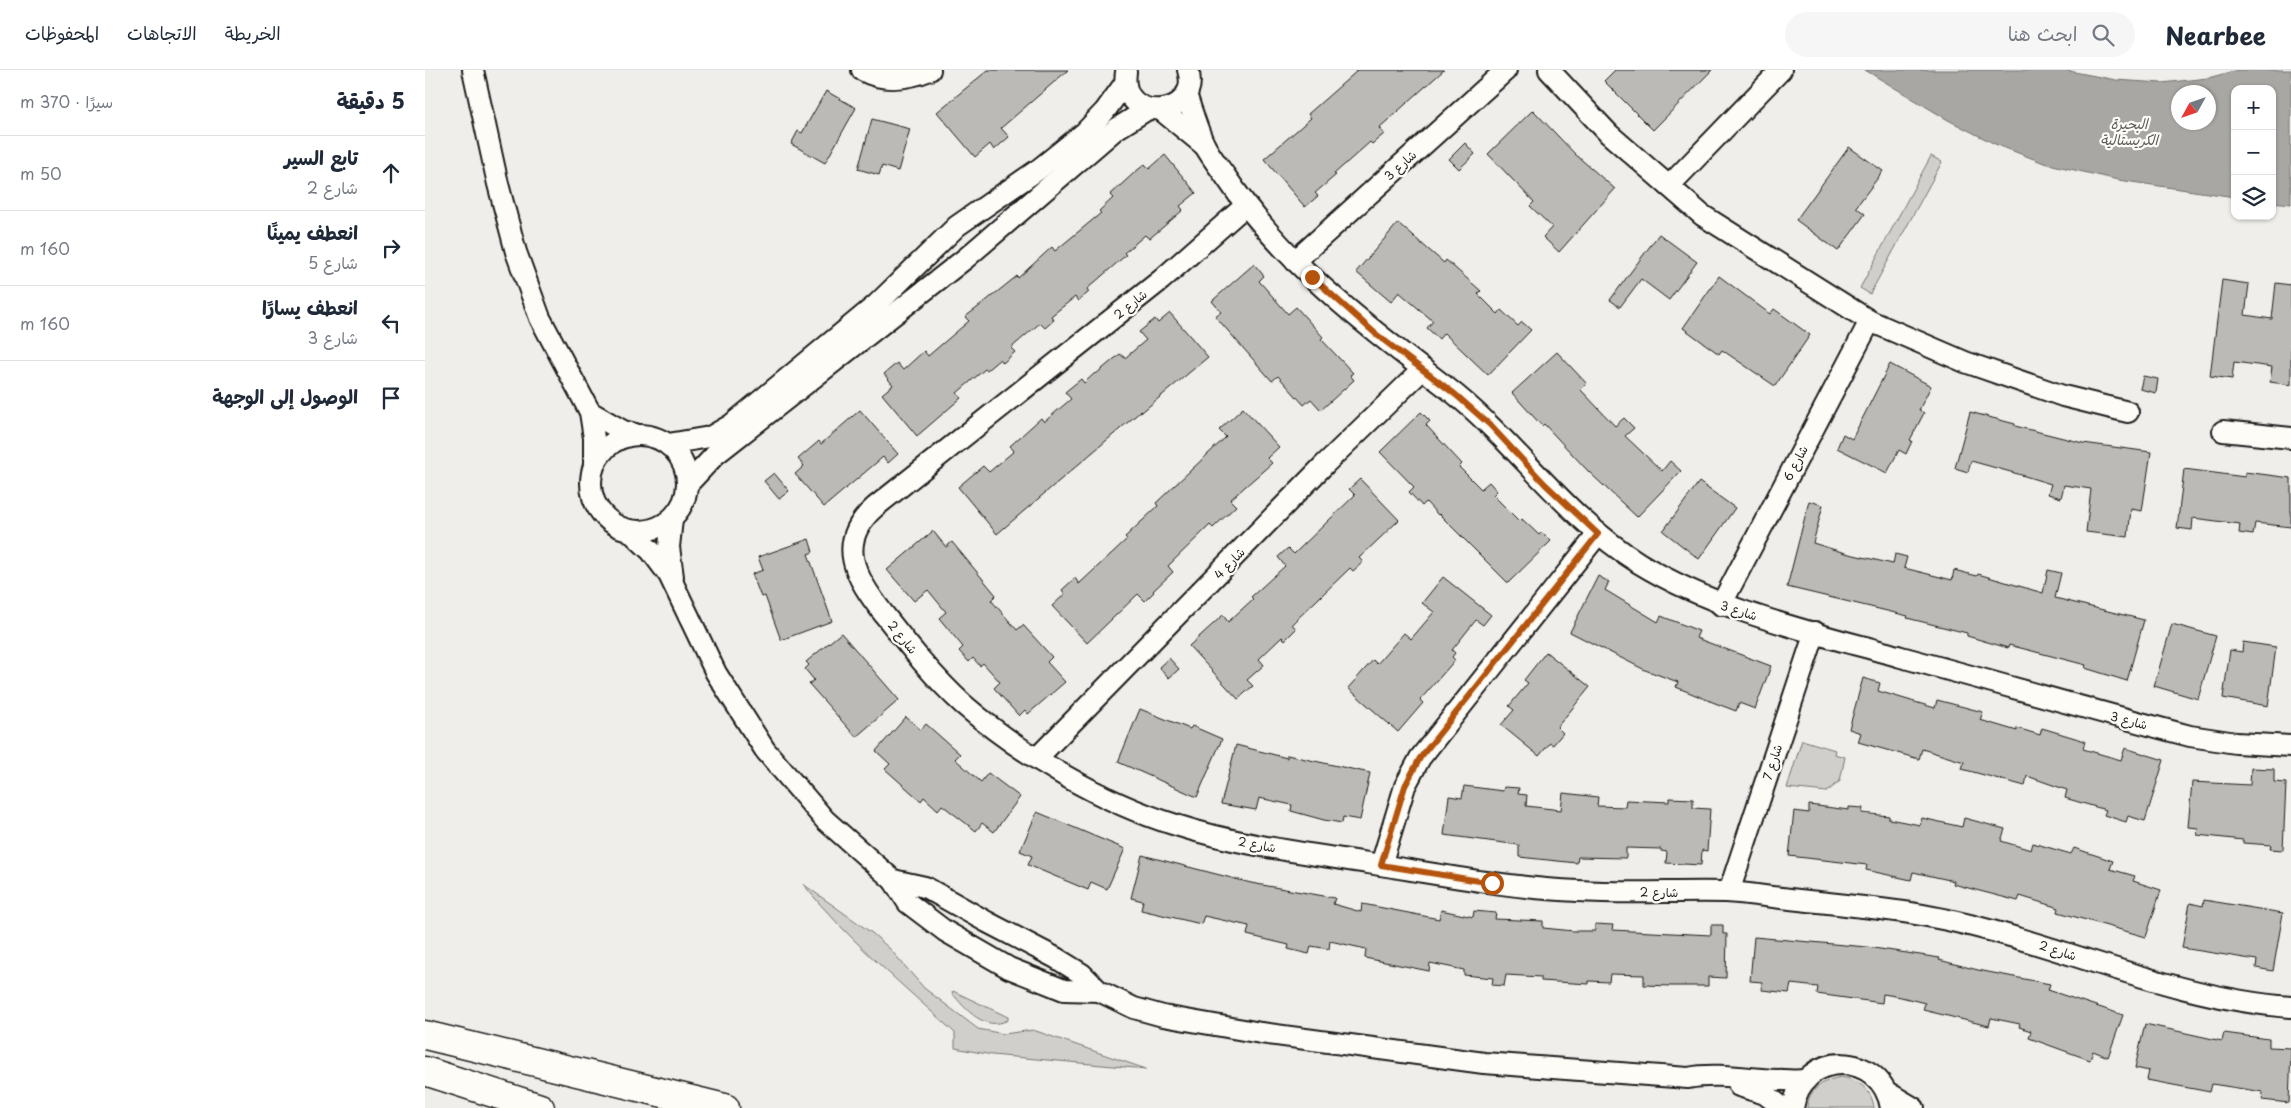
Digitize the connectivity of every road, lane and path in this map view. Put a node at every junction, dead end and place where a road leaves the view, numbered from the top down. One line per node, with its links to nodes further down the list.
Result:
1 (473, 70): 19 (street)
2 (862, 70): 3 (street)
3 (929, 70)
4 (1188, 70): 9 (street)
5 (1506, 70): 16 (street, شارع 3)
6 (1549, 70): 12 (street)
7 (1781, 70): 12 (street)
8 (1126, 77): 10 (street); 14 (street)
9 (1185, 94): 10 (street); 11 (street)
10 (1154, 110): 11 (street); 15 (street)
11 (1205, 146): 13 (street, شارع 3)
12 (1669, 186): 17 (street)
13 (1245, 206): 16 (street, شارع 3); 34 (street, شارع 2)
14 (957, 226): 15 (street); 24 (street)
15 (977, 249): 26 (street)
16 (1295, 260): 18 (street, شارع 3)
17 (1870, 321): 20 (street); 31 (street, شارع 6)
18 (1423, 369): 29 (street, شارع 3); 34 (street, شارع 4)
19 (589, 412): 22 (street); 25 (street)
20 (2128, 412)
21 (2223, 431): 23 (street)
22 (635, 434): 24 (street); 25 (street)
23 (2291, 438)
24 (668, 444): 26 (street)
25 (593, 465): 28 (street)
26 (688, 484): 27 (street)
27 (672, 519): 28 (street); 30 (street)
28 (629, 530): 30 (street)
29 (1598, 534): 31 (street, شارع 3); 35 (street)
30 (676, 588): 36 (street)
31 (1721, 605): 32 (street, شارع 3)
32 (1815, 632): 33 (street, شارع 3); 37 (street, شارع 7)
33 (2291, 746)
34 (1037, 758): 35 (street, شارع 2)
35 (1381, 865): 37 (street, شارع 2)
36 (893, 880): 38 (street); 39 (street)
37 (1729, 892): 41 (street, شارع 2)
38 (974, 915): 39 (street); 40 (street)
39 (961, 941): 40 (street)
40 (1099, 991): 44 (street)
41 (2291, 1007)
42 (425, 1035): 48 (highway)
43 (425, 1071): 47 (highway)
44 (1688, 1078): 45 (street); 49 (street)
45 (1806, 1080): 46 (street); 50 (street)
46 (1889, 1100): 51 (street)
47 (540, 1108)
48 (725, 1108)
49 (1783, 1108)
50 (1793, 1108)
51 (1914, 1108)

